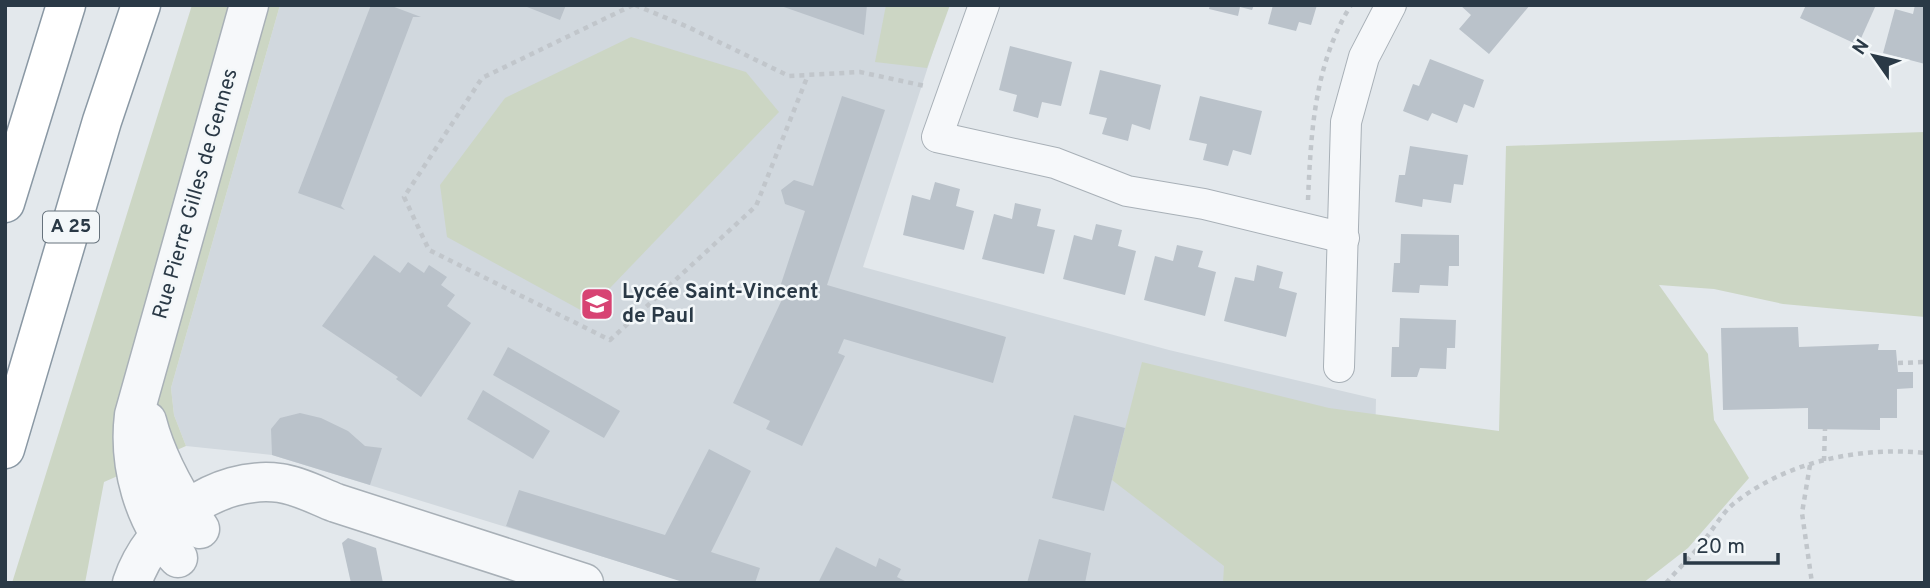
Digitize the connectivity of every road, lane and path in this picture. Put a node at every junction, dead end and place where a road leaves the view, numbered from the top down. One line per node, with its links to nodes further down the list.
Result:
1 (66, 5): 9 (highway)
2 (141, 5): 15 (highway, A 25)
3 (249, 5): 19 (street, Rue Pierre Gilles de Gennes)
4 (634, 5): 7 (path); 7 (path)
5 (984, 5): 8 (street)
6 (1391, 5): 10 (street)
7 (808, 75): 8 (path)
8 (953, 92): 10 (street)
9 (5, 203)
10 (1344, 238): 13 (street)
11 (1925, 362): 12 (path)
12 (1898, 363)
13 (1339, 367)
14 (1825, 429): 17 (path)
15 (5, 449)
16 (1925, 453): 17 (path)
17 (1824, 461): 18 (path)
18 (1810, 464): 22 (path); 23 (path)
19 (178, 544): 20 (street); 21 (street)
20 (132, 583)
21 (584, 583)
22 (1666, 583)
23 (1812, 583)

